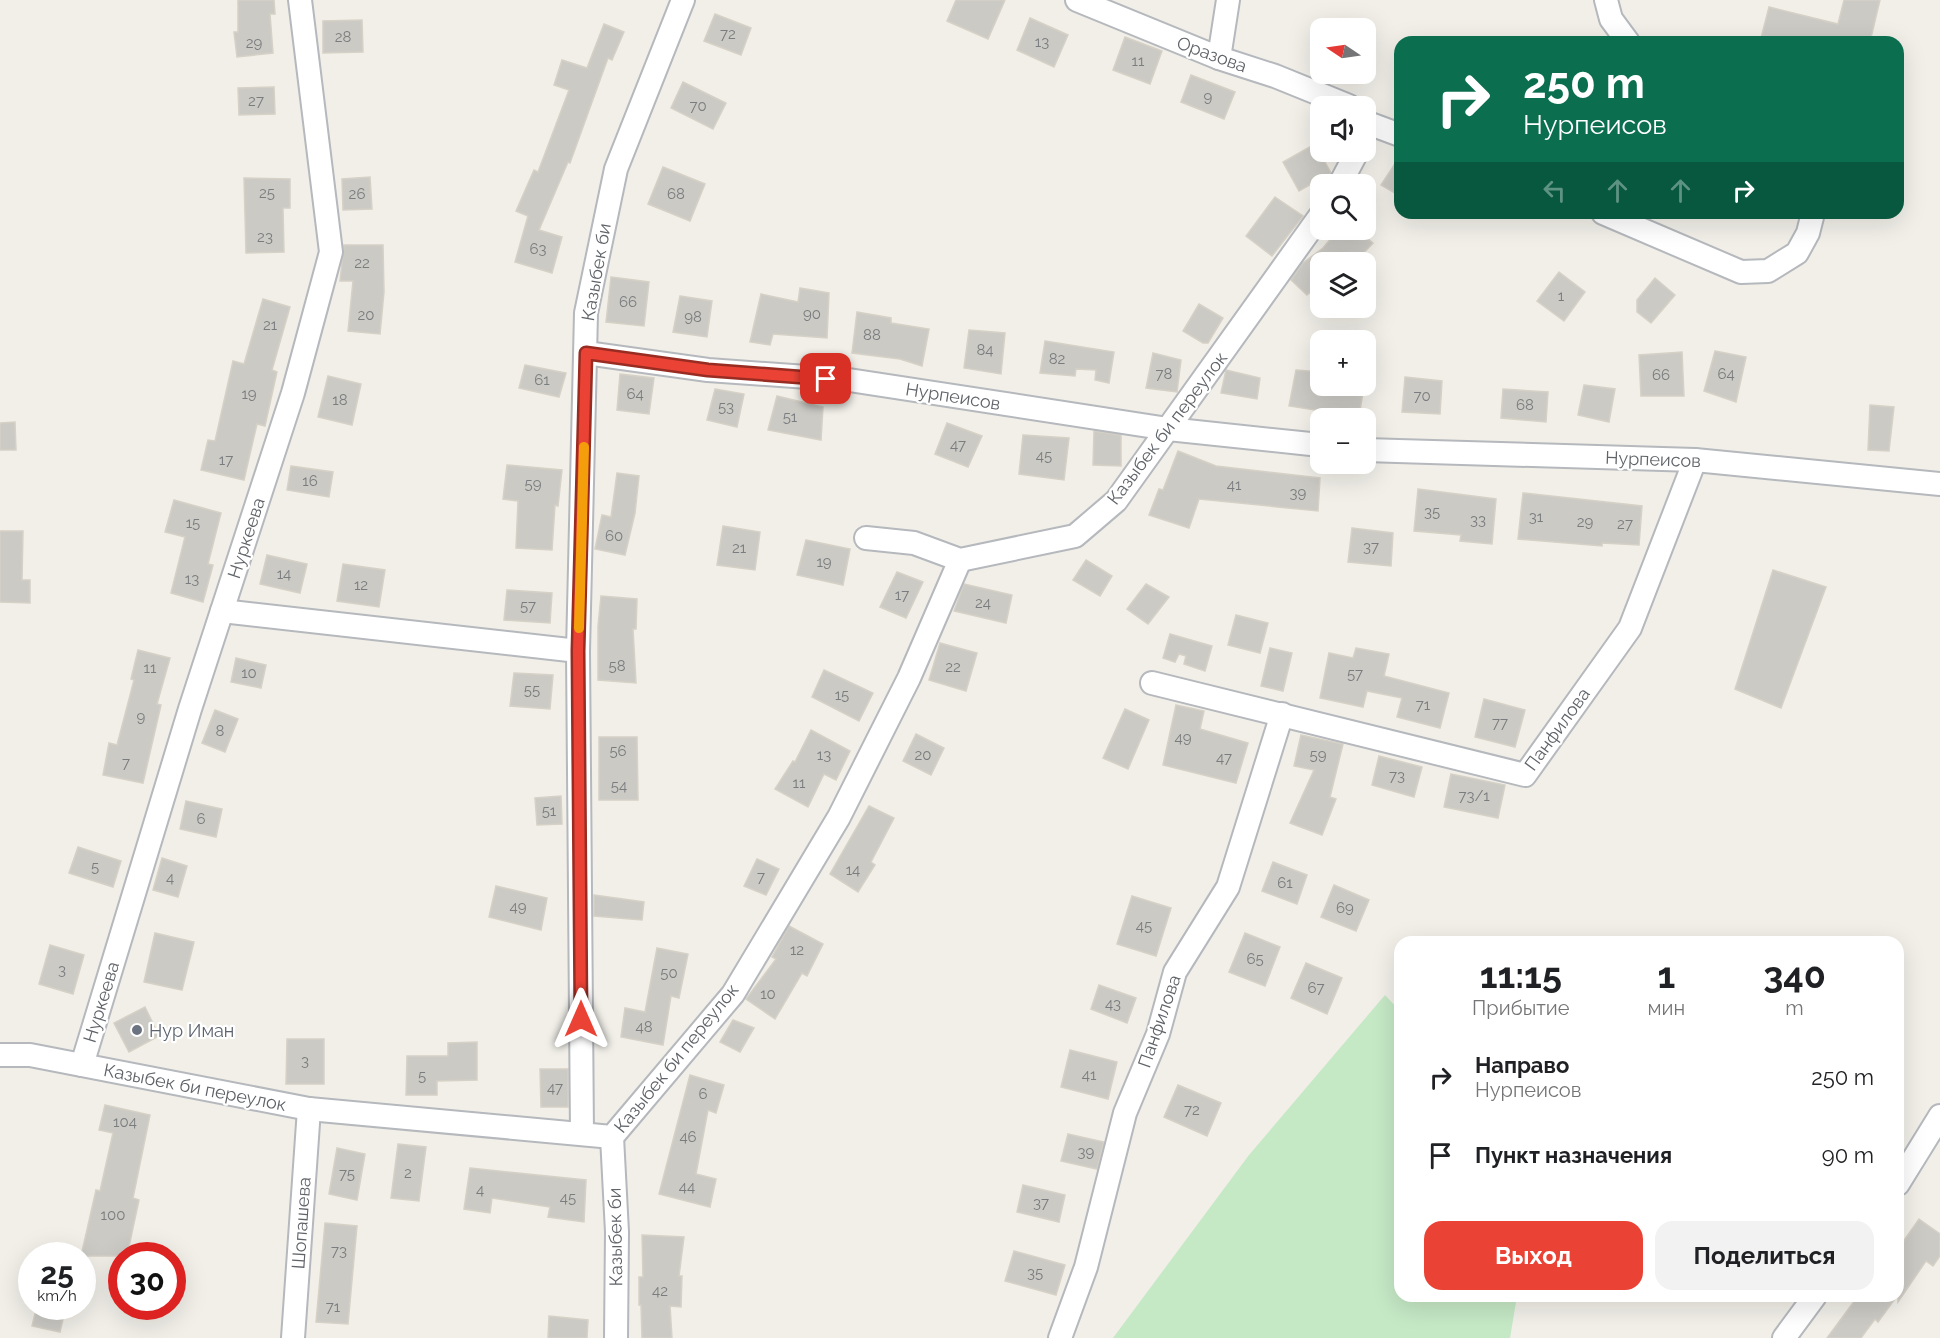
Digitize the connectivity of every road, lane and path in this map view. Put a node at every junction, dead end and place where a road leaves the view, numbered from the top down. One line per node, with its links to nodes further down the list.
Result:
1 (300, 0): 22 (street, Нуркеева)
2 (683, 0): 14 (street, Казыбек би)
3 (1077, 0): 7 (street, Оразова)
4 (1228, 0): 7 (street)
5 (1606, 0): 6 (street)
6 (1623, 36)
7 (1219, 58): 8 (street, Оразова)
8 (1324, 96)
9 (1376, 126): 10 (street)
10 (1394, 133)
11 (1617, 219): 12 (street)
12 (1812, 219)
13 (1310, 230): 15 (street, Казыбек би переулок)
14 (586, 353): 15 (street, Нурпеисов); 23 (street, Казыбек би)
15 (1168, 429): 16 (street, Нурпеисов); 21 (street, Казыбек би переулок)
16 (1310, 444)
17 (1376, 450): 18 (street, Нурпеисов)
18 (1695, 460): 19 (street, Нурпеисов); 25 (street, Панфилова)
19 (1940, 484)
20 (866, 538): 21 (street)
21 (960, 560): 31 (street, Казыбек би переулок)
22 (222, 611): 23 (street); 27 (street, Нуркеева)
23 (578, 651): 30 (street, Казыбек би)
24 (1152, 683): 25 (street, Панфилова)
25 (1282, 714): 36 (street, Панфилова)
26 (0, 1055): 27 (street, Казыбек би переулок)
27 (82, 1065): 28 (street, Казыбек би переулок)
28 (309, 1109): 30 (street, Казыбек би переулок); 34 (street, Шопашева)
29 (1940, 1116): 32 (street)
30 (582, 1134): 31 (street, Казыбек би переулок)
31 (612, 1137): 35 (street, Казыбек би)
32 (1904, 1174)
33 (1811, 1302): 37 (street)
34 (292, 1338)
35 (616, 1338)
36 (1060, 1338)
37 (1784, 1338)

